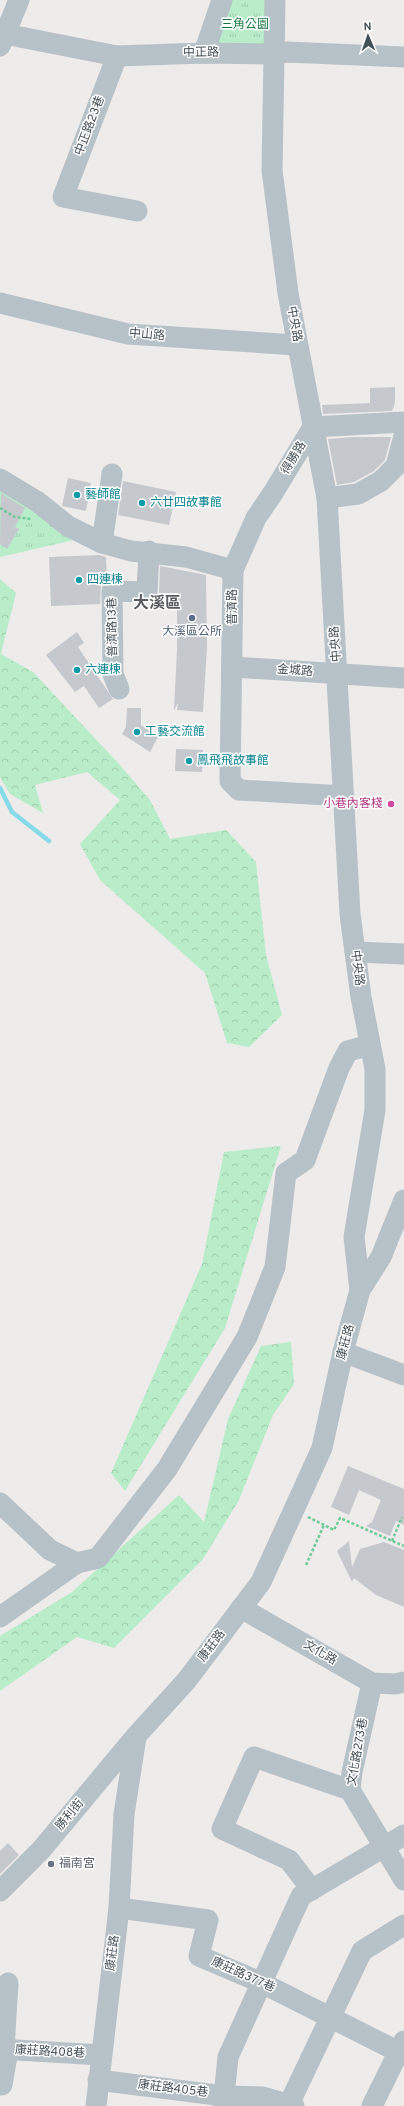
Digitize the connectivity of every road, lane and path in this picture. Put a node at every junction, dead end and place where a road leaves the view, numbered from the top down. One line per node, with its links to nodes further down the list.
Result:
1 (19, 0): 4 (street)
2 (222, 0): 5 (street)
3 (275, 0): 6 (street, 中央路)
4 (2, 38): 7 (street, 中正路)
5 (204, 53): 6 (street, 中正路); 7 (street, 中正路)
6 (274, 54): 8 (street, 中正路); 11 (street, 中央路)
7 (117, 56): 9 (street, 中正路23巷)
8 (404, 57)
9 (137, 211)
10 (0, 303): 11 (street, 中山路)
11 (297, 345): 13 (street, 中央路)
12 (404, 422): 13 (street)
13 (313, 427): 17 (street, 中央路); 20 (street, 得勝路)
14 (404, 436): 17 (street)
15 (112, 474): 18 (street)
16 (0, 479): 18 (street)
17 (327, 498): 22 (street, 中央路)
18 (102, 543): 19 (street)
19 (149, 551): 20 (street); 24 (street, 普濟路13巷)
20 (233, 570): 21 (street, 普濟路)
21 (233, 667): 22 (street, 金城路); 25 (street, 普濟路)
22 (338, 674): 23 (street, 金城路); 25 (street, 中央路)
23 (404, 678)
24 (119, 689)
25 (344, 796): 26 (street, 中央路)
26 (355, 952): 27 (street); 28 (street, 中央路)
27 (404, 954)
28 (370, 1045): 30 (street, 中央路); 39 (street)
29 (404, 1200): 30 (street, 康莊路)
30 (360, 1290): 31 (street, 康莊路)
31 (343, 1352): 32 (street); 34 (street, 康莊路)
32 (404, 1375)
33 (0, 1503): 39 (street)
34 (294, 1510): 36 (path); 41 (street, 康莊路)
35 (402, 1517): 37 (path)
36 (324, 1525): 37 (path); 40 (path)
37 (392, 1541): 38 (path)
38 (404, 1546)
39 (76, 1563): 42 (street)
40 (306, 1566)
41 (241, 1608): 43 (street, 文化路); 45 (street, 康莊路)
42 (0, 1617)
43 (372, 1682): 44 (street, 文化路); 46 (street, 文化路273巷)
44 (403, 1684)
45 (136, 1736): 51 (street, 勝利街); 52 (street, 康莊路)
46 (350, 1790): 48 (street, 文化路273巷); 50 (street)
47 (404, 1835): 48 (street)
48 (385, 1847): 49 (street, 文化路273巷); 50 (street)
49 (404, 1880)
50 (312, 1890): 55 (street)
51 (0, 1891)
52 (119, 1908): 55 (street, 康莊路377巷); 59 (street, 康莊路)
53 (404, 1925): 56 (street)
54 (8, 1983): 58 (street)
55 (262, 1983): 56 (street, 康莊路377巷); 62 (street)
56 (330, 2017): 57 (street, 康莊路377巷); 63 (street)
57 (401, 2046): 65 (street)
58 (4, 2049): 59 (street, 康莊路408巷); 61 (street)
59 (101, 2055): 60 (street, 康莊路)
60 (98, 2080): 62 (street, 康莊路405巷); 64 (street, 康莊路)
61 (0, 2085)
62 (223, 2101): 63 (street, 康莊路405巷)
63 (292, 2105)
64 (96, 2106)
65 (372, 2106)

